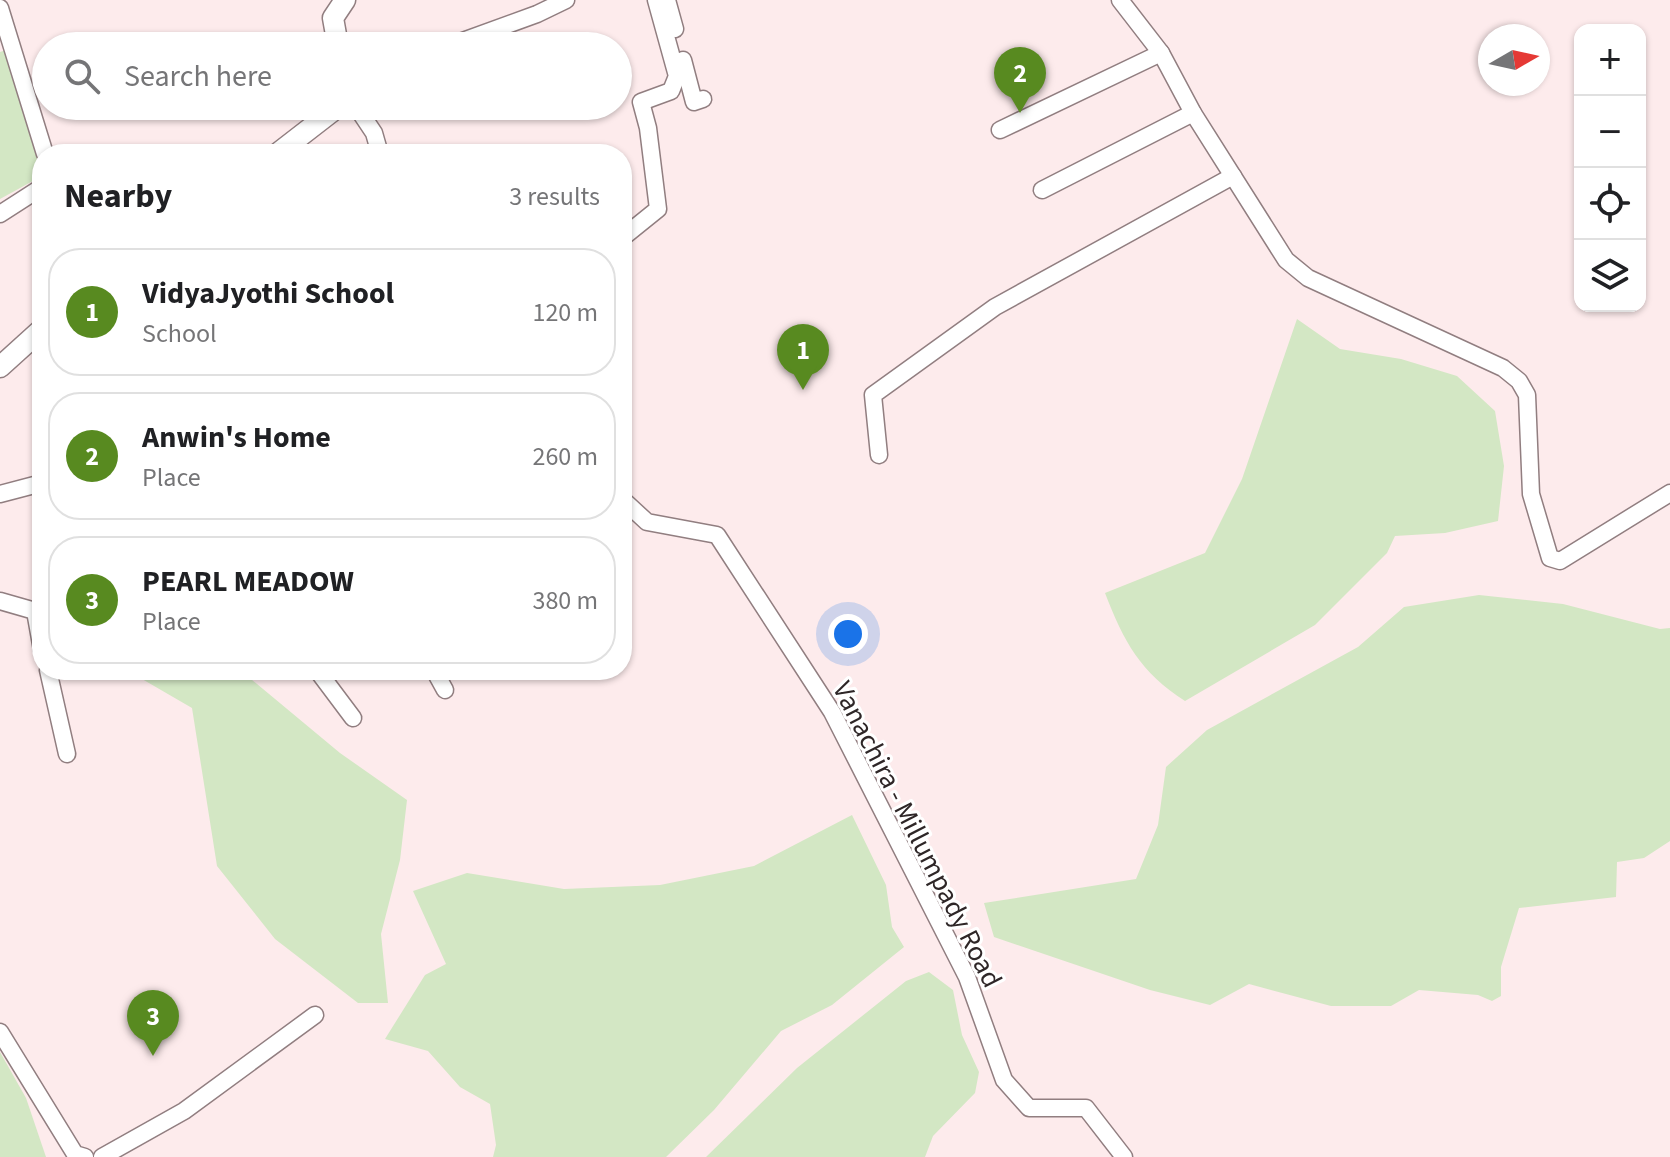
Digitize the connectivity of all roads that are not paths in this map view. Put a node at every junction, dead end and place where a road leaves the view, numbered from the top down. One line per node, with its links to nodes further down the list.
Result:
1 (345, 0): 7 (street)
2 (566, 0): 8 (street)
3 (656, 0): 10 (street)
4 (667, 0): 10 (street)
5 (1120, 0): 9 (street)
6 (0, 8): 12 (street)
7 (336, 32)
8 (488, 32)
9 (1161, 53): 13 (street); 17 (street)
10 (682, 77): 11 (street); 25 (street)
11 (703, 99)
12 (32, 112)
13 (1193, 113): 21 (street); 22 (street)
14 (35, 120): 18 (street)
15 (332, 120): 19 (street)
16 (364, 120): 20 (street)
17 (1000, 130)
18 (42, 144)
19 (293, 144)
20 (377, 144)
21 (1233, 176): 28 (street); 30 (street)
22 (1042, 190)
23 (32, 193): 24 (street)
24 (0, 214)
25 (632, 230)
26 (32, 338): 27 (street)
27 (0, 367)
28 (879, 455)
29 (32, 486): 31 (street)
30 (1670, 493)
31 (0, 494)
32 (632, 508): 45 (street, Vanachira - Millumpady Road)
33 (0, 601): 34 (street)
34 (32, 610)
35 (50, 680): 40 (street)
36 (324, 680): 39 (street)
37 (440, 680): 38 (street)
38 (445, 690)
39 (353, 718)
40 (67, 754)
41 (315, 1015): 44 (street)
42 (0, 1032): 43 (street)
43 (85, 1157)
44 (102, 1157)
45 (1124, 1157)

